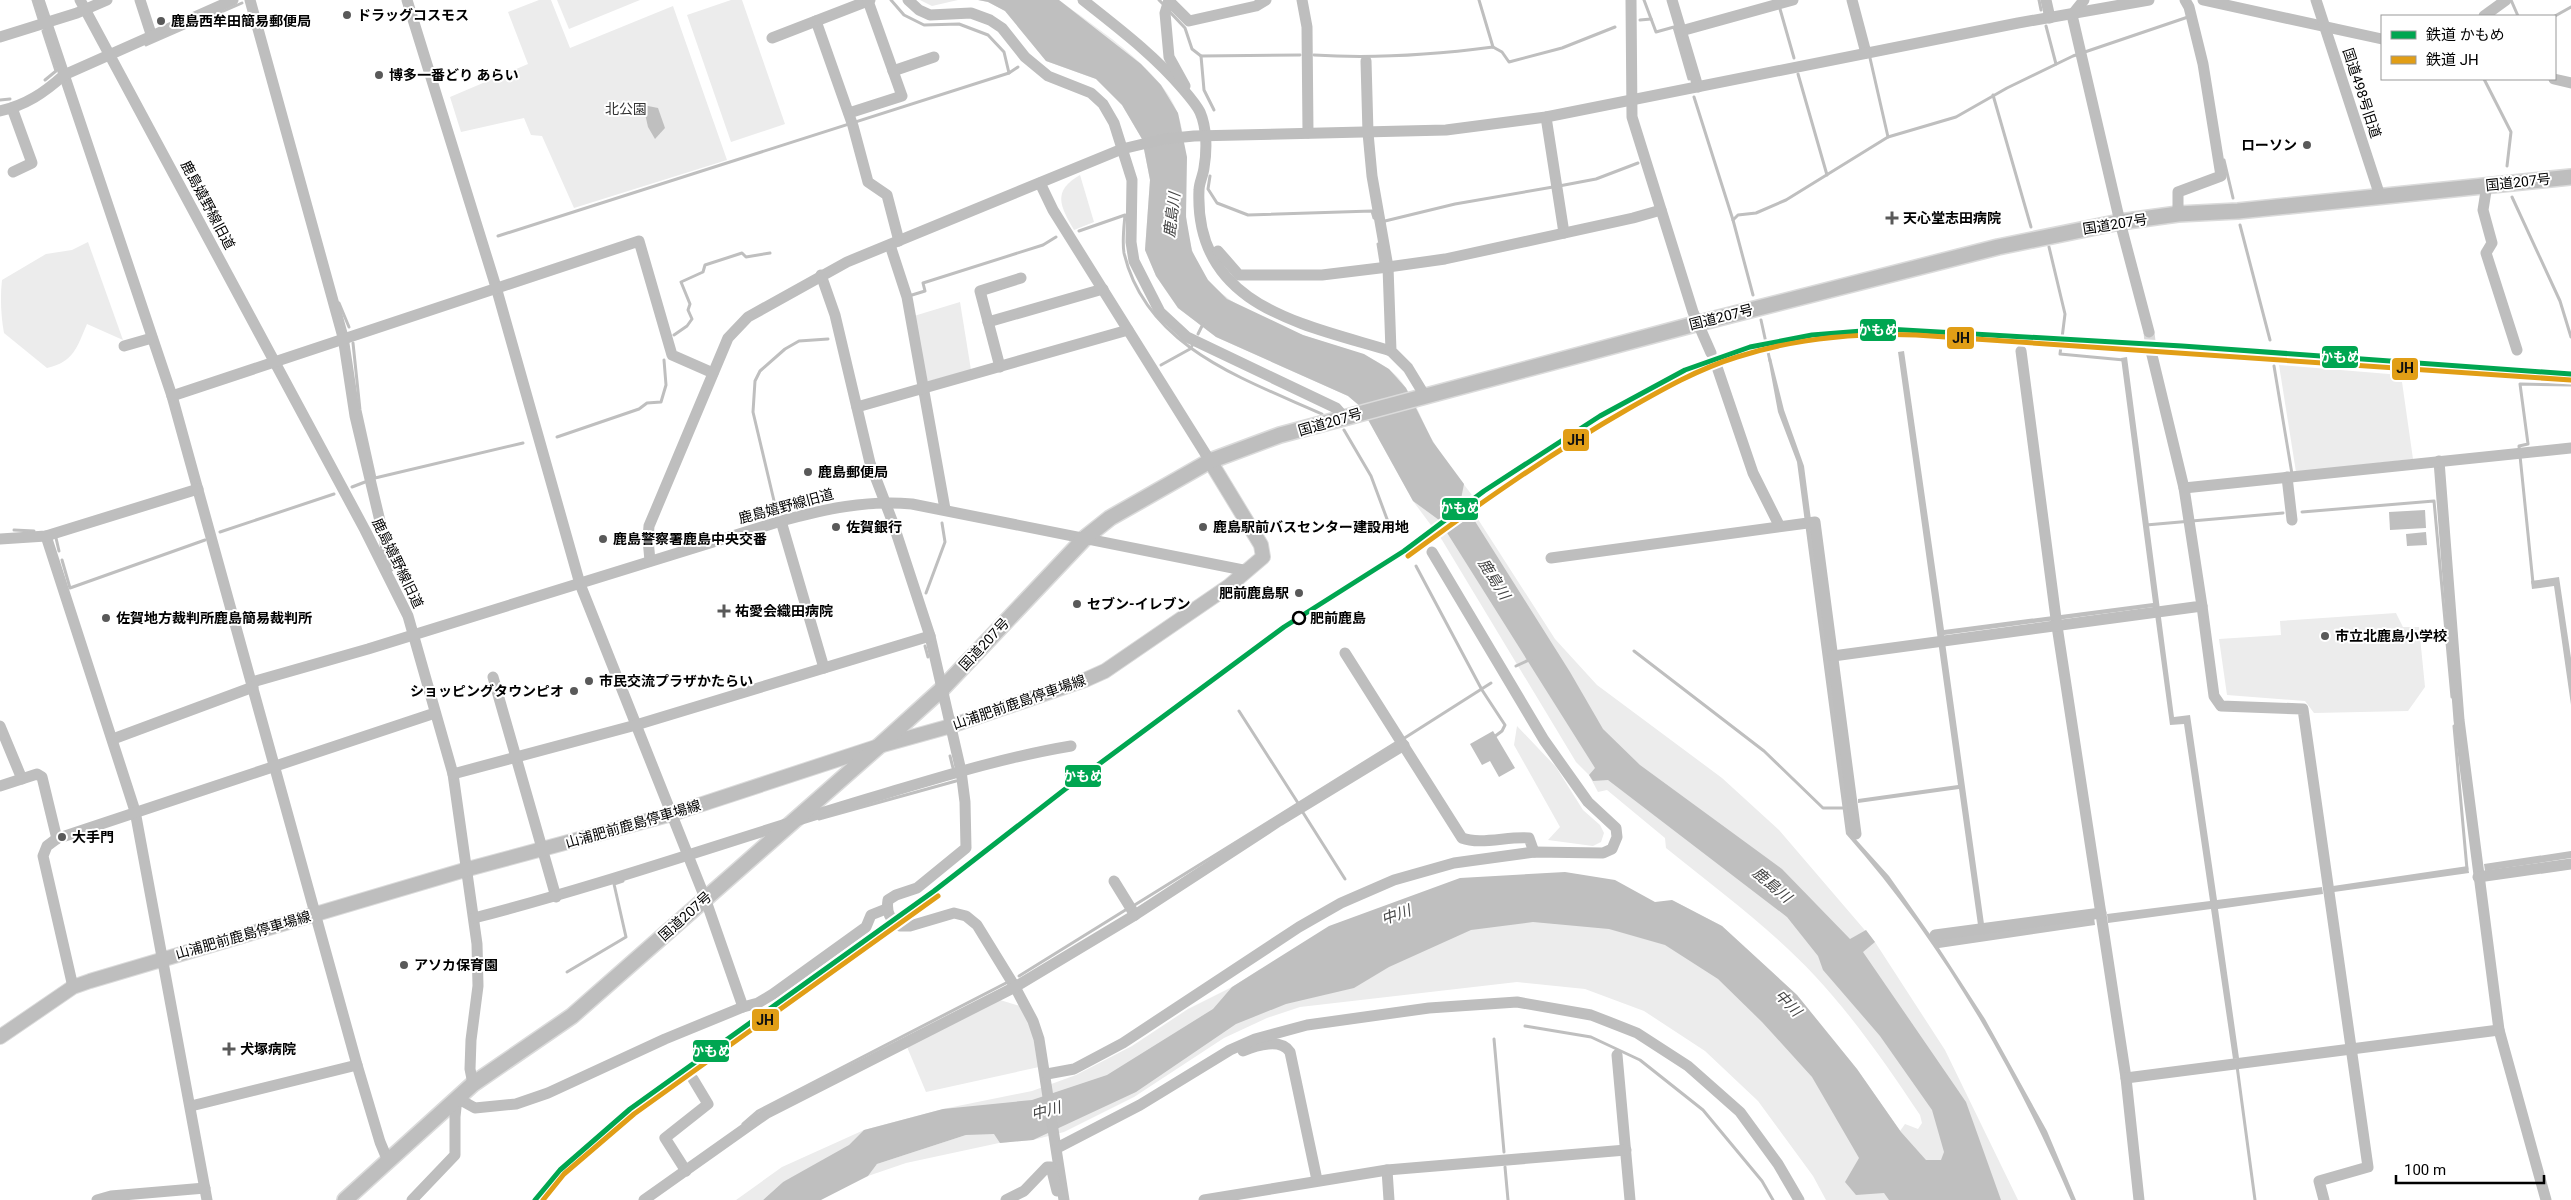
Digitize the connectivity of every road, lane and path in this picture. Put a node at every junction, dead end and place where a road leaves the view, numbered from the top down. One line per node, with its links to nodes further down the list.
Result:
1 (39, 0): 30 (street)
2 (107, 0): 24 (street)
3 (140, 0): 34 (street)
4 (233, 0): 34 (street)
5 (250, 0): 76 (street)
6 (407, 0): 70 (street)
7 (869, 0): 29 (street); 41 (street)
8 (908, 0): 55 (street)
9 (1083, 0): 46 (street)
10 (1266, 0): 23 (street)
11 (1302, 0): 52 (street)
12 (1631, 0): 47 (street)
13 (1672, 0): 32 (street)
14 (1793, 0): 32 (street)
15 (1852, 0): 37 (street)
16 (2046, 0): 28 (street)
17 (2084, 0): 26 (street)
18 (2148, 0): 25 (street)
19 (2185, 0): 62 (street)
20 (2203, 0): 31 (street)
21 (2316, 0): 31 (street, 国道498号旧道)
22 (2506, 0): 27 (street)
23 (1169, 1): 46 (street)
24 (82, 4): 30 (street); 38 (street, 鹿島嬉野線旧道)
25 (2106, 4): 26 (street)
26 (2072, 15): 28 (street); 63 (street)
27 (2485, 15)
28 (2050, 18): 37 (street)
29 (816, 21): 35 (street); 51 (street)
30 (46, 22): 33 (street); 42 (street)
31 (2325, 27): 36 (street); 60 (street, 国道498号旧道)
32 (1682, 31): 45 (street)
33 (0, 37)
34 (152, 37): 38 (street)
35 (772, 38)
36 (2381, 39)
37 (1866, 53): 45 (street)
38 (110, 56): 42 (street); 84 (street, 鹿島嬉野線旧道)
39 (934, 57): 41 (street)
40 (1366, 61): 53 (street)
41 (893, 71): 51 (street)
42 (64, 75): 48 (street); 77 (street)
43 (2556, 79): 44 (street)
44 (2571, 83)
45 (1698, 87): 47 (street)
46 (1188, 95): 54 (street)
47 (1631, 100): 50 (street); 61 (street)
48 (12, 108): 49 (street); 56 (street)
49 (0, 111)
50 (1546, 117): 53 (street); 64 (street)
51 (851, 120): 65 (street)
52 (1308, 133): 53 (street); 54 (street)
53 (1368, 133): 67 (street)
54 (1200, 135): 55 (street); 80 (street)
55 (1122, 149): 58 (street); 92 (street)
56 (14, 172)
57 (2571, 177): 59 (highway, 国道207号)
58 (1040, 184): 65 (street); 71 (street)
59 (2487, 185): 60 (highway, 国道207号); 79 (street)
60 (2380, 196): 62 (highway, 国道207号)
61 (1661, 210): 64 (street); 73 (street)
62 (2178, 214): 63 (highway, 国道207号)
63 (2120, 222): 73 (highway, 国道207号); 75 (street)
64 (1564, 233): 67 (street)
65 (894, 243): 68 (street); 88 (street)
66 (1218, 251): 67 (street)
67 (1388, 267): 80 (street)
68 (821, 275): 87 (street); 91 (street)
69 (1021, 278): 72 (street)
70 (496, 287): 76 (street); 87 (street); 112 (street)
71 (1103, 289): 72 (street); 74 (street)
72 (988, 322): 85 (street)
73 (1699, 323): 83 (street); 90 (highway, 国道207号)
74 (1128, 330): 85 (street); 95 (street)
75 (2149, 332)
76 (343, 337): 84 (street); 111 (street)
77 (152, 338): 78 (street); 89 (street)
78 (124, 346)
79 (2516, 350)
80 (1391, 351): 90 (street)
81 (2021, 351): 114 (street)
82 (2152, 351): 97 (street)
83 (1711, 353)
84 (274, 360): 89 (street); 111 (street, 鹿島嬉野線旧道)
85 (1000, 367): 88 (street)
86 (1716, 367): 103 (street)
87 (713, 373): 109 (street)
88 (924, 389): 91 (street); 100 (street)
89 (172, 396): 98 (street)
90 (1425, 396): 92 (highway, 国道207号)
91 (857, 407): 99 (street)
92 (1350, 416): 95 (highway, 国道207号)
93 (2571, 448): 94 (street)
94 (2439, 461): 96 (street); 147 (street)
95 (1210, 462): 106 (highway, 国道207号); 110 (main road, 山浦肥前鹿島停車場線)
96 (2292, 477): 97 (street); 101 (street)
97 (2184, 488): 113 (street)
98 (198, 490): 105 (street); 121 (street)
99 (883, 502): 100 (street, 鹿島嬉野線旧道); 102 (street, 鹿島嬉野線旧道); 116 (street)
100 (945, 509): 106 (street, 鹿島嬉野線旧道)
101 (2292, 520)
102 (781, 521): 109 (street, 鹿島嬉野線旧道); 119 (street)
103 (1779, 526): 108 (street); 118 (street)
104 (1, 536): 105 (street)
105 (46, 536): 127 (street)
106 (1086, 537): 110 (street, 鹿島嬉野線旧道); 122 (highway, 国道207号)
107 (1432, 552): 143 (street)
108 (1552, 558)
109 (650, 561): 112 (street, 鹿島嬉野線旧道)
110 (1248, 571): 126 (main road, 山浦肥前鹿島停車場線)
111 (390, 577): 115 (street, 鹿島嬉野線旧道)
112 (580, 584): 115 (street, 鹿島嬉野線旧道); 124 (street)
113 (2202, 606): 114 (street); 163 (street)
114 (2058, 626): 118 (street); 152 (street)
115 (413, 635): 121 (street); 123 (street)
116 (930, 636): 119 (street); 122 (street)
117 (1346, 653): 128 (street)
118 (1833, 656): 140 (street)
119 (824, 668): 124 (street)
120 (493, 677): 131 (street)
121 (253, 684): 127 (street); 132 (street)
122 (942, 689): 126 (street); 129 (highway, 国道207号)
123 (435, 712): 132 (street); 134 (street)
124 (636, 725): 131 (street); 138 (street)
125 (0, 726): 135 (street)
126 (951, 726): 129 (main road, 山浦肥前鹿島停車場線); 133 (street)
127 (113, 739): 137 (street)
128 (1404, 745): 143 (street); 154 (street)
129 (879, 746): 138 (main road, 山浦肥前鹿島停車場線); 139 (highway, 国道207号)
130 (1071, 746): 133 (street)
131 (516, 757): 134 (street); 142 (street)
132 (276, 764): 137 (street); 153 (street)
133 (961, 771): 139 (street); 151 (street)
134 (453, 774): 146 (street)
135 (22, 779): 136 (street); 141 (street)
136 (0, 786)
137 (134, 812): 141 (street); 157 (street)
138 (672, 814): 142 (main road, 山浦肥前鹿島停車場線); 144 (street)
139 (793, 821): 144 (street); 150 (highway, 国道207号)
140 (1856, 834)
141 (64, 836): 158 (street)
142 (542, 849): 146 (main road, 山浦肥前鹿島停車場線); 149 (street)
143 (1534, 852): 167 (street)
144 (688, 854): 149 (street); 150 (street)
145 (2571, 864): 147 (street)
146 (468, 869): 153 (main road, 山浦肥前鹿島停車場線); 155 (street)
147 (2478, 877): 161 (street)
148 (1114, 881): 154 (street)
149 (556, 897): 155 (street)
150 (705, 898): 160 (street); 170 (highway, 国道207号)
151 (886, 909): 159 (street); 160 (street)
152 (2101, 913): 156 (street); 168 (street)
153 (316, 914): 157 (main road, 山浦肥前鹿島停車場線); 166 (street)
154 (1135, 914): 159 (street)
155 (474, 918): 170 (street)
156 (1935, 935)
157 (161, 959): 158 (main road, 山浦肥前鹿島停車場線); 172 (street)
158 (73, 987): 162 (main road, 山浦肥前鹿島停車場線)
159 (1015, 987): 167 (street); 176 (street)
160 (743, 1007): 171 (street)
161 (2499, 1030): 163 (street); 192 (street)
162 (0, 1037)
163 (2350, 1049): 168 (street); 191 (street)
164 (1617, 1055): 174 (street)
165 (1216, 1059): 173 (street); 178 (street); 189 (street)
166 (358, 1065): 172 (street); 175 (street)
167 (1047, 1077): 173 (street)
168 (2126, 1078): 190 (street)
169 (693, 1079): 176 (street)
170 (473, 1084): 171 (highway, 国道207号)
171 (458, 1098): 175 (highway, 国道207号); 182 (street)
172 (190, 1106): 179 (street)
173 (1057, 1145): 185 (street)
174 (1626, 1150): 177 (street); 188 (street)
175 (388, 1161): 181 (highway, 国道207号)
176 (683, 1167): 183 (street)
177 (1387, 1170): 178 (street); 187 (street)
178 (1317, 1180): 186 (street)
179 (206, 1194): 180 (street)
180 (97, 1200)
181 (345, 1200)
182 (412, 1200)
183 (644, 1200)
184 (1006, 1200): 185 (street)
185 (1064, 1200)
186 (1204, 1200)
187 (1389, 1200)
188 (1630, 1200)
189 (1799, 1200)
190 (2139, 1200)
191 (2324, 1200)
192 (2546, 1200)

